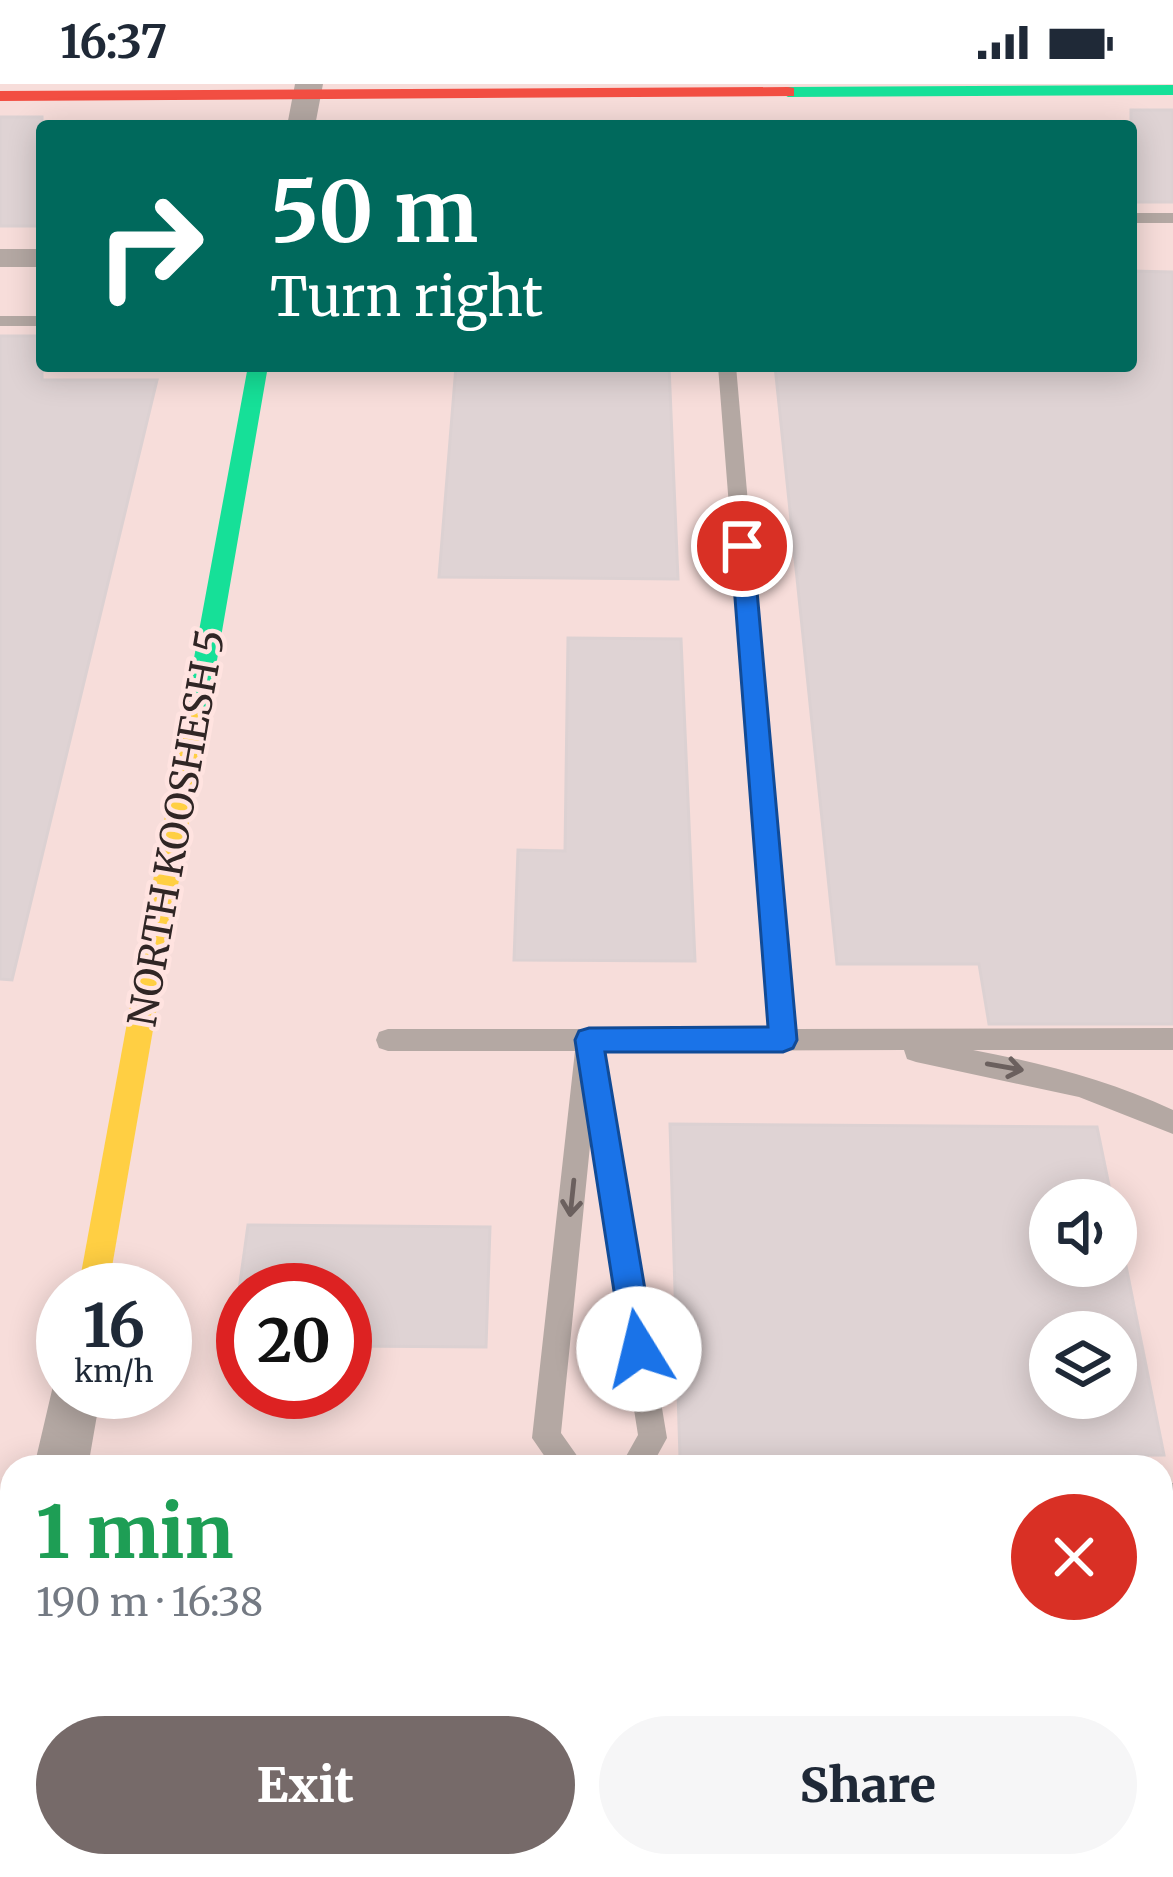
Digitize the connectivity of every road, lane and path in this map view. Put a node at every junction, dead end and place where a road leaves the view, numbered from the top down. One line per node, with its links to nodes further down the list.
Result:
1 (308, 90): 2 (street); 3 (street); 4 (street)
2 (1173, 90)
3 (0, 96)
4 (302, 120)
5 (1137, 218): 6 (lane)
6 (1173, 218)
7 (0, 258): 8 (street)
8 (36, 258)
9 (0, 321): 10 (lane)
10 (36, 321)
11 (257, 372): 19 (street, NORTH KOOSHESH 5)
12 (727, 372): 16 (lane)
13 (1173, 1039): 17 (lane)
14 (388, 1040): 15 (lane)
15 (589, 1040): 16 (lane); 22 (lane, one-way to 22); 23 (lane)
16 (783, 1040): 17 (lane)
17 (849, 1040): 18 (lane, one-way to 18)
18 (1173, 1122)
19 (98, 1263)
20 (70, 1419): 21 (street)
21 (64, 1455)
22 (561, 1455)
23 (642, 1455)

